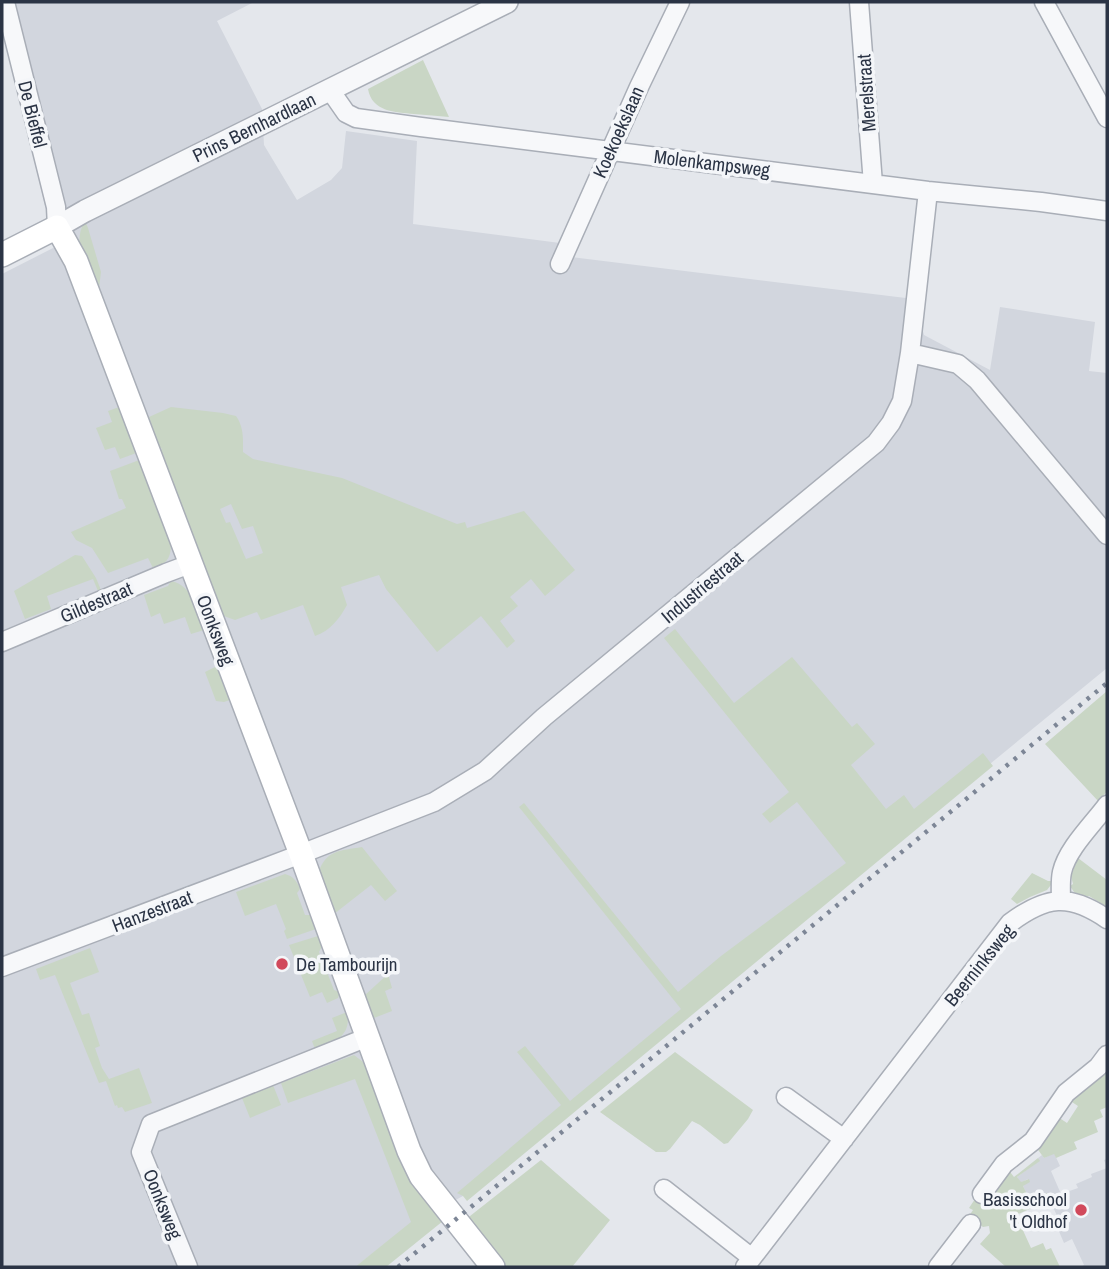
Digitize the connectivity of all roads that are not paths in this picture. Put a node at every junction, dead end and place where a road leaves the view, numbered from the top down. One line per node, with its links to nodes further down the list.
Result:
1 (5, 2): 12 (street, De Bieffel)
2 (507, 2): 6 (street, Prins Bernhardlaan)
3 (680, 2): 8 (street, Koekoekslaan)
4 (859, 2): 9 (street, Merelstraat)
5 (1044, 2): 7 (street)
6 (330, 90): 8 (street, Molenkampsweg); 12 (street, Prins Bernhardlaan)
7 (1107, 118)
8 (610, 150): 9 (street, Molenkampsweg); 14 (street, Koekoekslaan)
9 (873, 184): 10 (street, Molenkampsweg)
10 (928, 191): 11 (street, Molenkampsweg); 15 (street, Industriestraat)
11 (1107, 211)
12 (57, 227): 13 (main road, Prins Bernhardlaan); 17 (main road, Oonksweg)
13 (2, 255)
14 (560, 264)
15 (910, 354): 16 (street); 20 (street, Industriestraat)
16 (1107, 536)
17 (190, 564): 18 (street, Gildestraat); 20 (main road, Oonksweg)
18 (2, 642)
19 (1107, 805): 21 (street)
20 (301, 854): 23 (street, Hanzestraat); 24 (main road, Oonksweg)
21 (1062, 901): 22 (street); 27 (street, Beerninksweg)
22 (1107, 919)
23 (2, 967)
24 (368, 1037): 32 (street, Oonksweg); 33 (main road, Oonksweg)
25 (1107, 1055): 29 (street)
26 (786, 1097): 27 (street)
27 (844, 1139): 31 (street, Beerninksweg)
28 (664, 1189): 31 (street, Beerninksweg)
29 (982, 1194)
30 (971, 1224): 34 (street)
31 (750, 1264)
32 (188, 1267)
33 (493, 1267)
34 (938, 1267)

